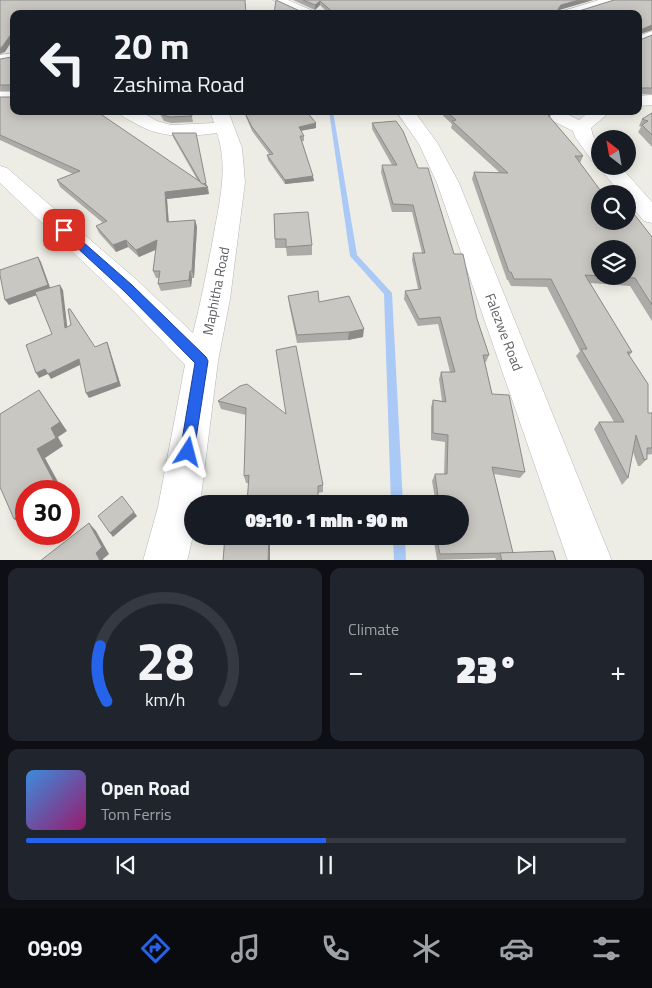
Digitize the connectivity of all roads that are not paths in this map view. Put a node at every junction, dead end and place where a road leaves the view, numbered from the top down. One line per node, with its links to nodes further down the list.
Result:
1 (280, 0): 3 (street)
2 (610, 0): 4 (street)
3 (304, 10)
4 (577, 10)
5 (133, 115): 9 (street)
6 (408, 115): 17 (street, Falezwe Road)
7 (555, 115): 10 (street)
8 (597, 115): 10 (street)
9 (221, 119): 15 (street, Maphitha Road)
10 (582, 128): 11 (street)
11 (591, 146)
12 (0, 172): 15 (street)
13 (616, 175): 14 (street)
14 (652, 216)
15 (202, 361): 16 (street, Maphitha Road)
16 (165, 560)
17 (590, 560)

